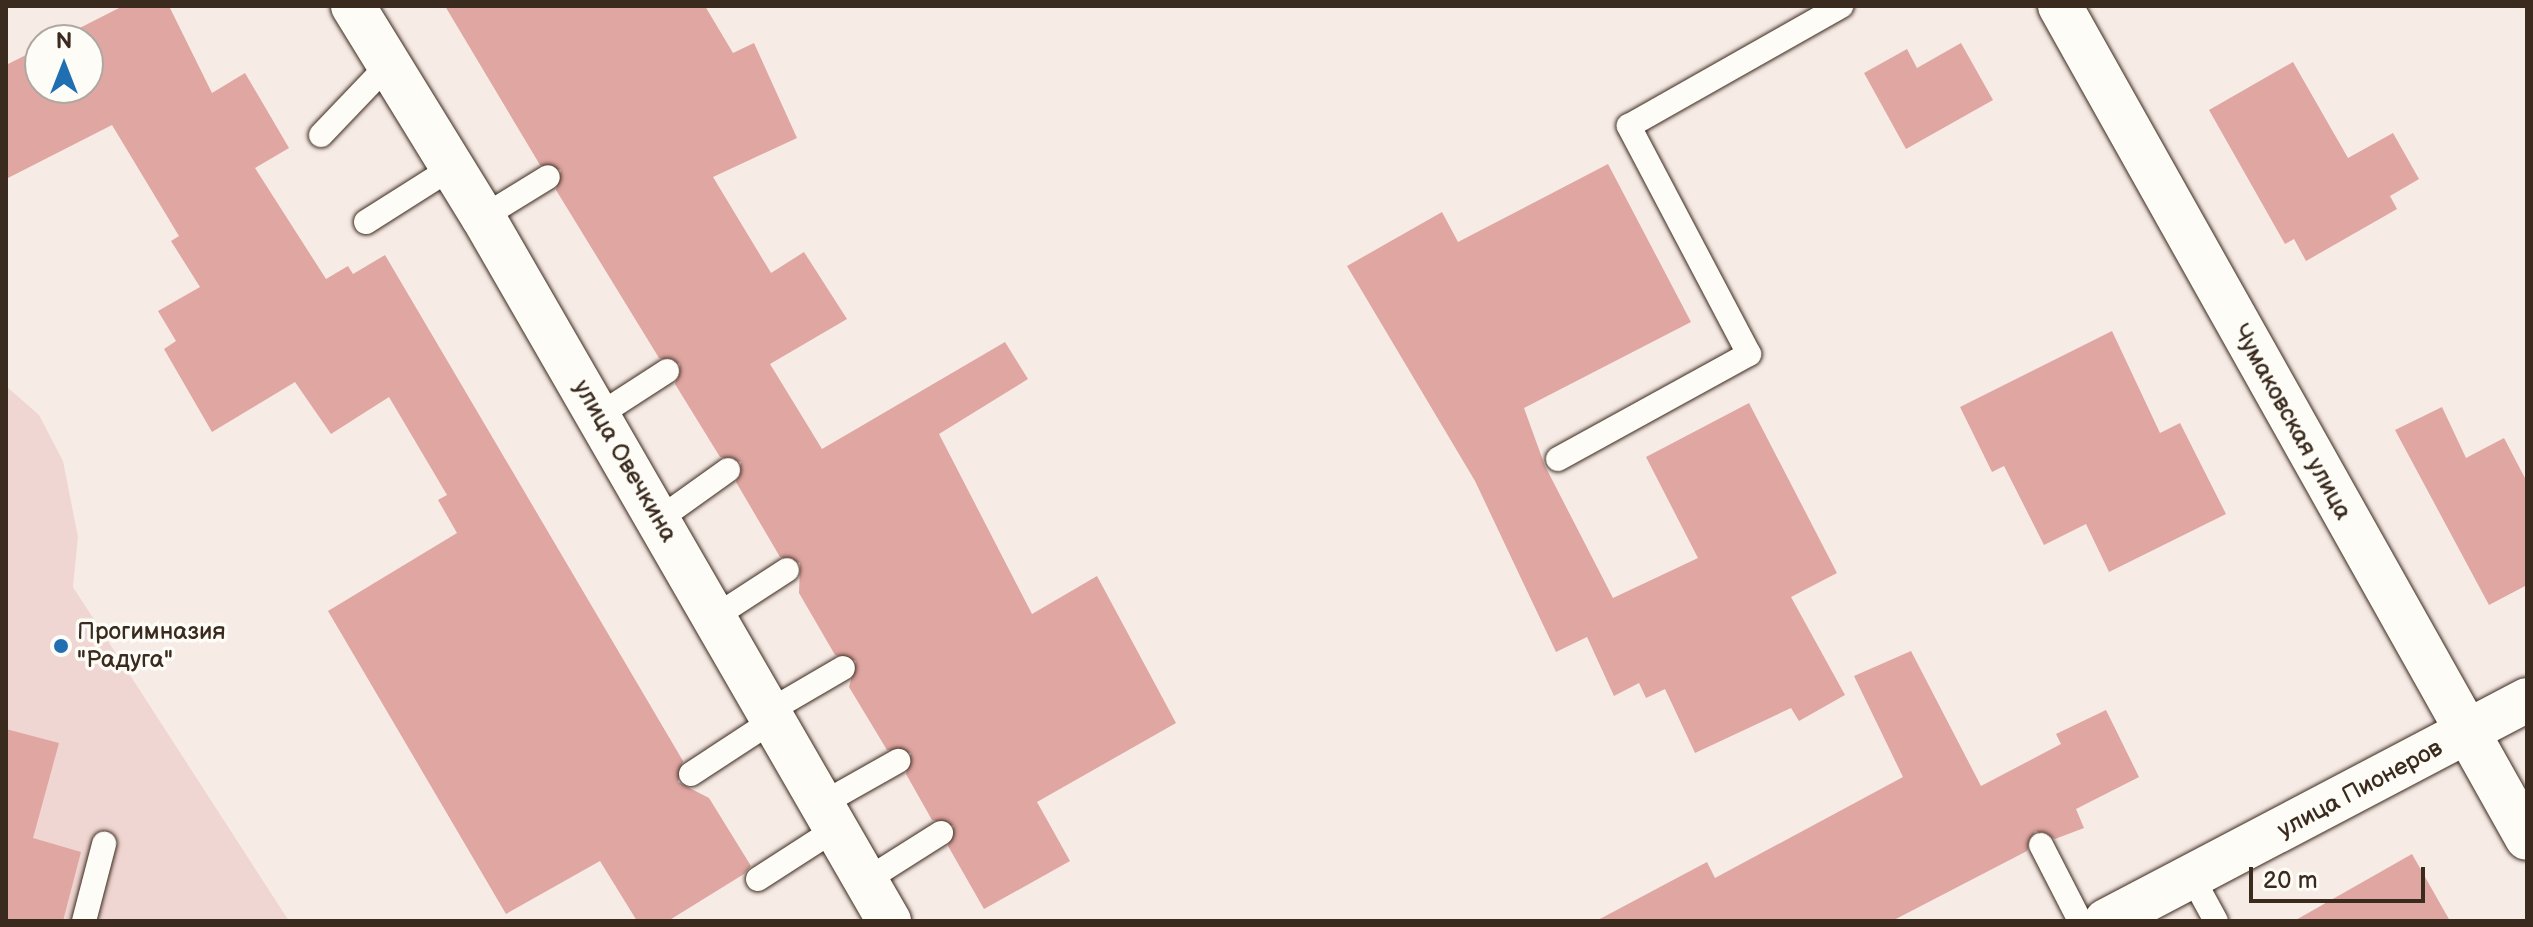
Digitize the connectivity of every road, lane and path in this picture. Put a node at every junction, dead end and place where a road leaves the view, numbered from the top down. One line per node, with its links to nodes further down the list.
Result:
1 (353, 6): 4 (street, улица Овечкина)
2 (1841, 6): 12 (lane)
3 (2060, 6): 20 (street, Чумаковская улица)
4 (388, 65): 5 (lane); 6 (street, улица Овечкина)
5 (321, 135)
6 (453, 167): 8 (street, улица Овечкина); 9 (lane)
7 (548, 177): 8 (lane)
8 (483, 217): 11 (street, улица Овечкина)
9 (366, 222)
10 (667, 371): 11 (lane)
11 (599, 415): 14 (street, улица Овечкина)
12 (1558, 459)
13 (728, 470): 14 (lane)
14 (658, 520): 16 (street, улица Овечкина)
15 (787, 570): 16 (lane)
16 (713, 618): 19 (street, улица Овечкина)
17 (843, 668): 19 (lane)
18 (2527, 700): 20 (street, улица Пионеров)
19 (769, 717): 22 (lane); 23 (street, улица Овечкина)
20 (2467, 732): 25 (street, Чумаковская улица); 28 (street, улица Пионеров)
21 (898, 761): 23 (lane)
22 (691, 774)
23 (827, 817): 29 (lane); 30 (street, улица Овечкина)
24 (941, 833): 30 (lane)
25 (2527, 838)
26 (104, 844): 32 (lane)
27 (2041, 845): 31 (lane)
28 (2192, 877): 31 (street, улица Пионеров); 34 (lane)
29 (758, 879)
30 (865, 881): 33 (street, улица Овечкина)
31 (2107, 919)
32 (84, 921)
33 (889, 921)
34 (2216, 921)

